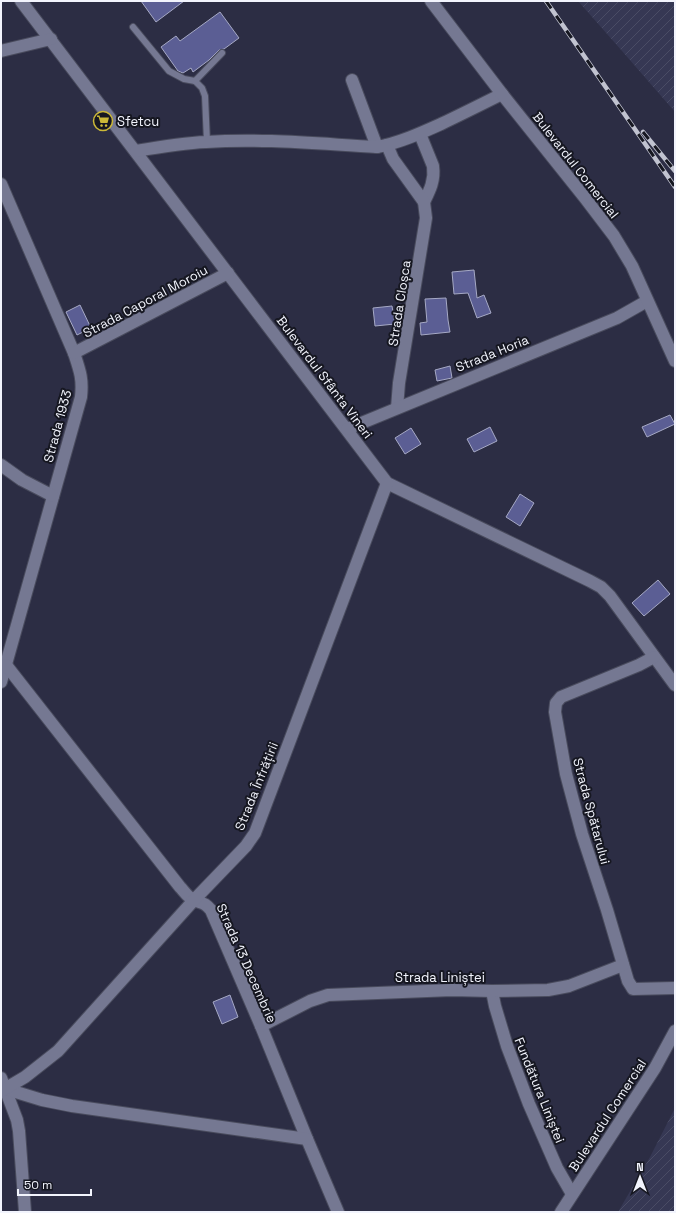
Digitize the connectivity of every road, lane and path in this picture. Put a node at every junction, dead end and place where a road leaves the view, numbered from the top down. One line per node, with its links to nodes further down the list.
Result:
1 (21, 1): 4 (street, Bulevardul Sfânta Vineri)
2 (431, 1): 9 (street, Bulevardul Comercial)
3 (133, 27): 8 (lane)
4 (51, 39): 5 (street); 13 (street, Bulevardul Sfânta Vineri)
5 (1, 51)
6 (222, 53): 8 (lane)
7 (352, 80): 12 (street)
8 (195, 81): 11 (lane)
9 (502, 94): 10 (street); 17 (street, Bulevardul Comercial)
10 (420, 134): 12 (street); 15 (street, Strada Cloșca)
11 (206, 142): 12 (street); 13 (street)
12 (382, 146): 15 (street)
13 (136, 151): 16 (street, Bulevardul Sfânta Vineri)
14 (1, 184): 18 (street, Strada 1933)
15 (424, 202): 20 (street, Strada Cloșca)
16 (228, 273): 18 (street, Strada Caporal Moroiu); 21 (street, Bulevardul Sfânta Vineri)
17 (647, 301): 19 (street, Bulevardul Comercial); 20 (street, Strada Horia)
18 (74, 353): 24 (street, Strada 1933)
19 (675, 361)
20 (397, 408): 21 (street, Strada Horia)
21 (347, 429): 23 (street, Bulevardul Sfânta Vineri)
22 (1, 465): 24 (street)
23 (387, 483): 25 (street, Bulevardul Sfânta Vineri); 29 (street, Strada Înfrățirii)
24 (53, 496): 26 (street, Strada 1933)
25 (654, 657): 28 (street, Bulevardul Sfânta Vineri); 30 (street, Strada Spătarului)
26 (6, 665): 27 (street, Strada 1933); 29 (street, Strada 13 Decembrie)
27 (1, 682)
28 (675, 685)
29 (194, 900): 33 (street, Strada 13 Decembrie); 35 (street, Strada Înfrățirii)
30 (623, 965): 31 (street, Strada Spătarului); 32 (street, Strada Liniștei)
31 (675, 988)
32 (492, 991): 33 (street, Strada Liniștei); 37 (street, Fundătura Liniștei)
33 (261, 1026): 36 (street, Strada 13 Decembrie)
34 (675, 1031): 37 (street, Bulevardul Comercial)
35 (3, 1086): 36 (street); 38 (street)
36 (306, 1140): 39 (street, Strada 13 Decembrie)
37 (572, 1194): 40 (street, Bulevardul Comercial)
38 (25, 1212)
39 (338, 1212)
40 (561, 1212)

